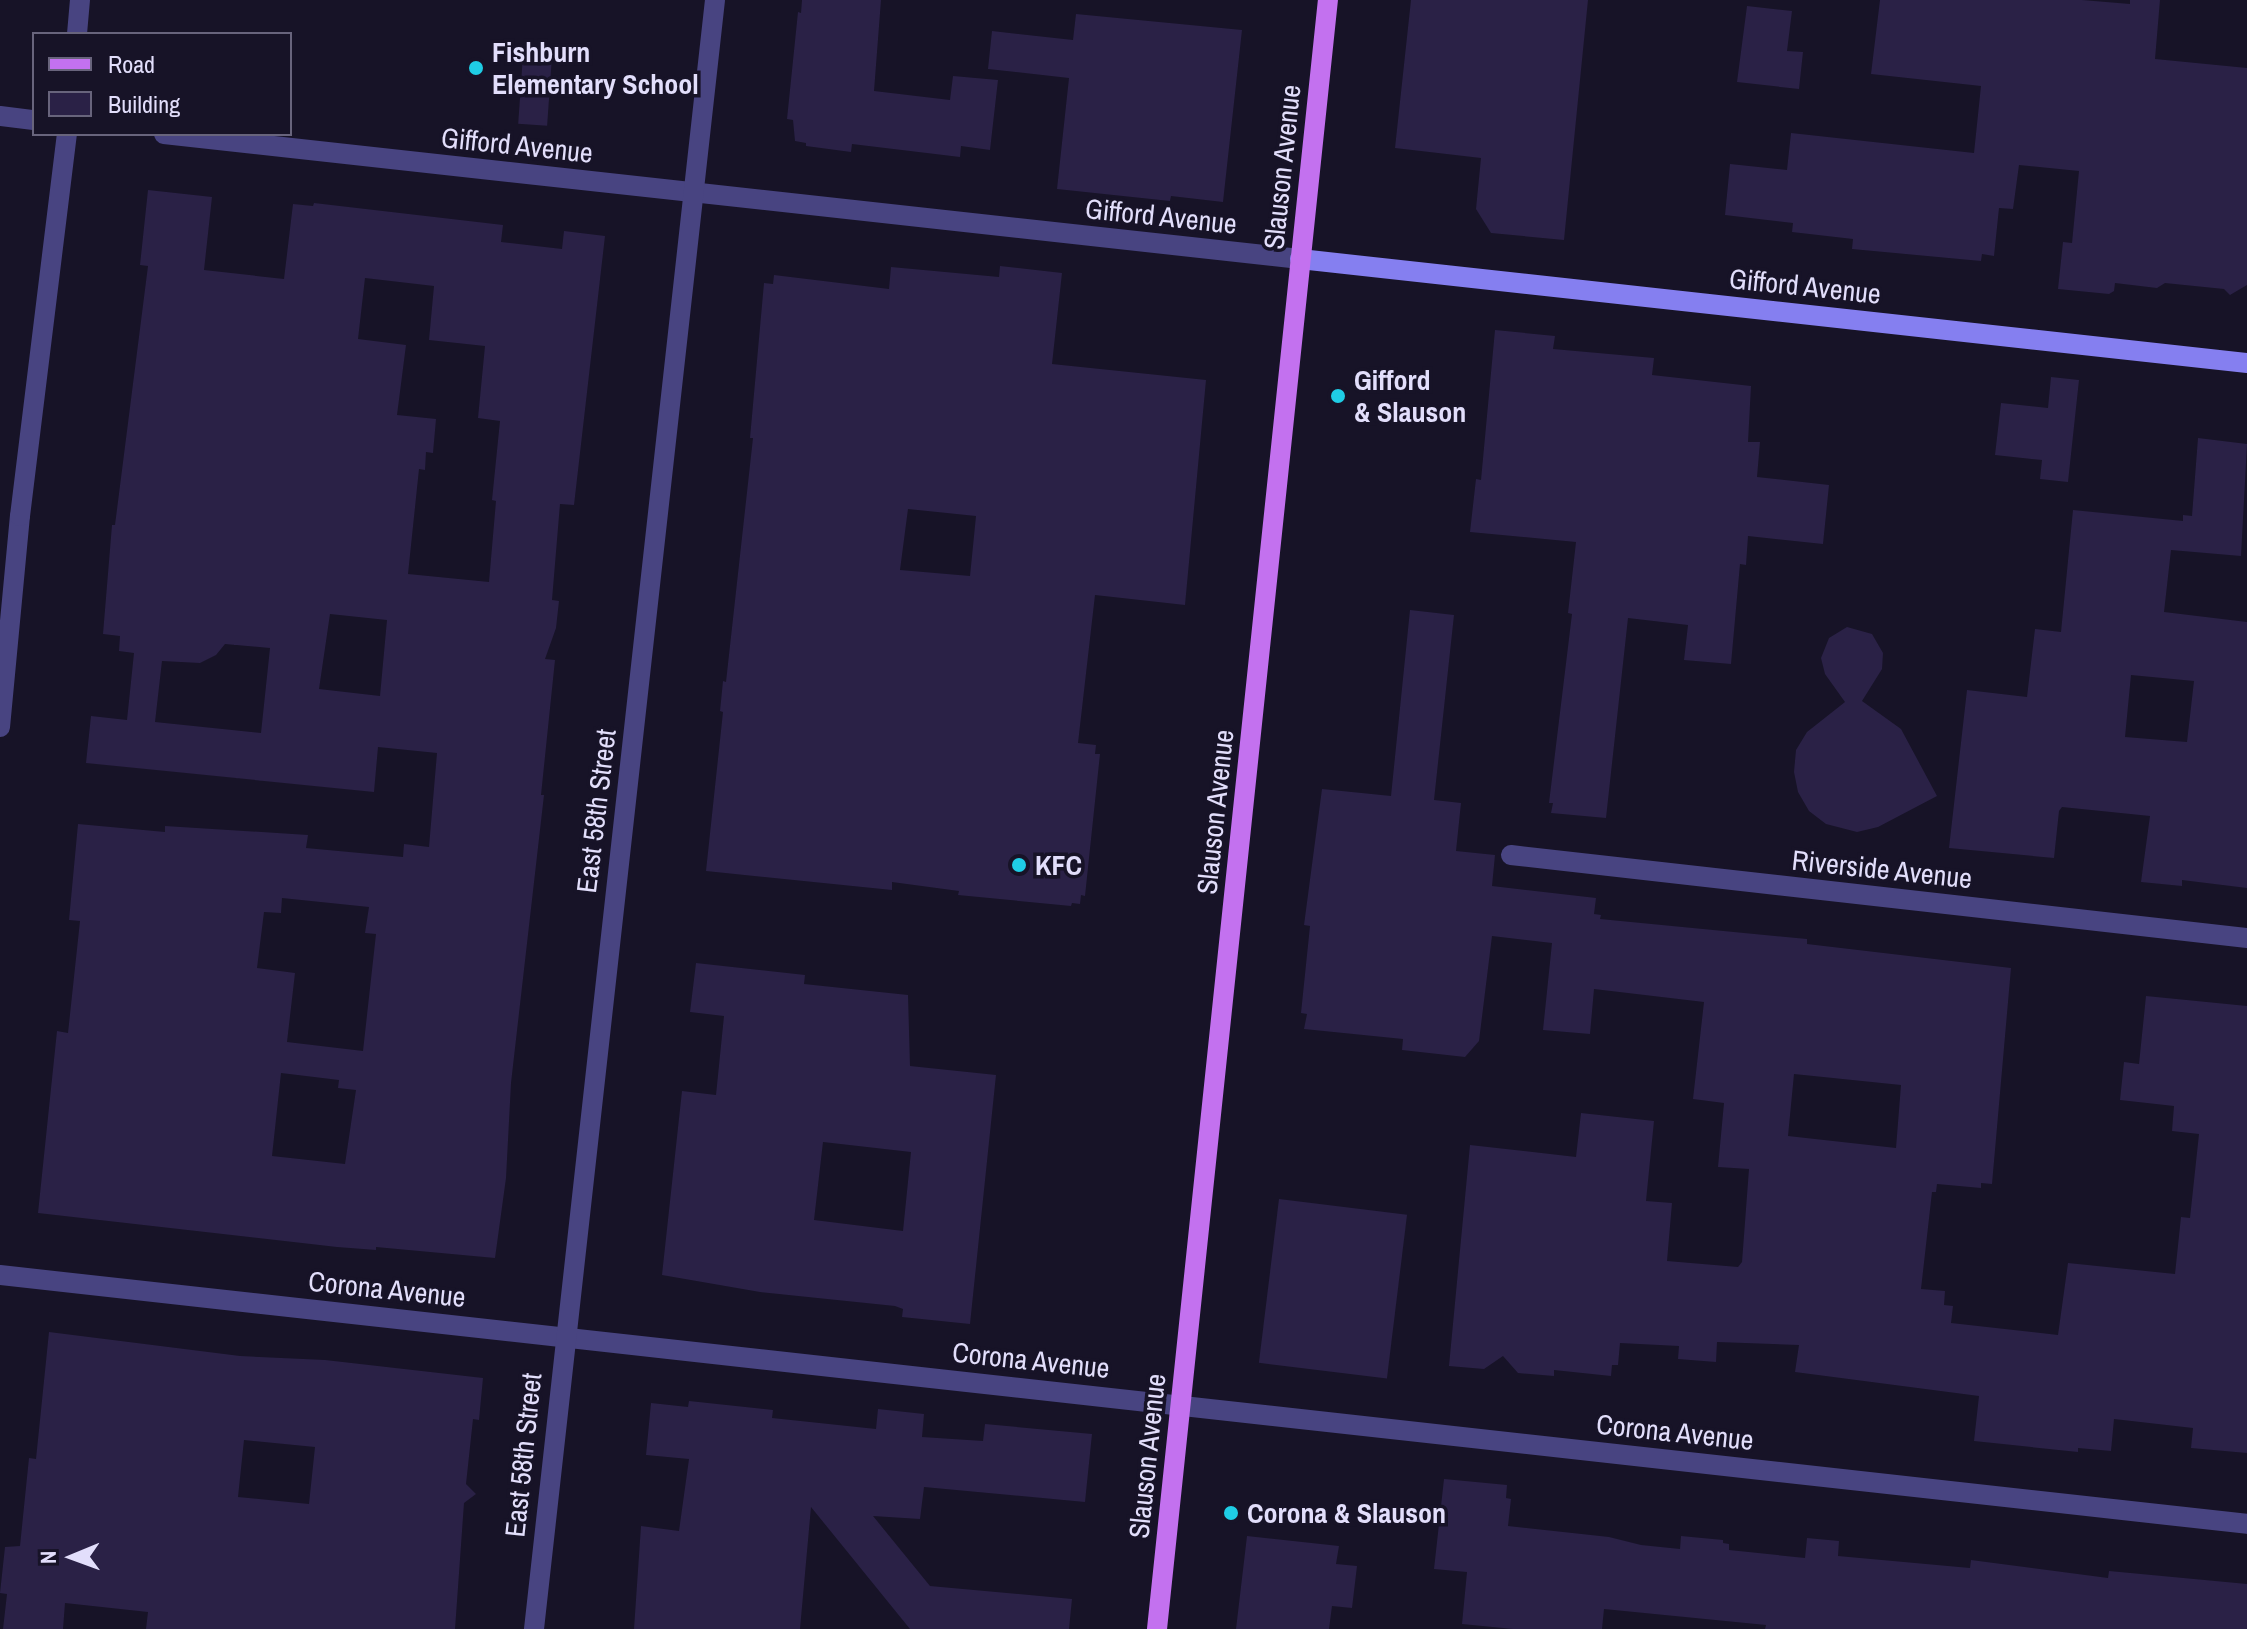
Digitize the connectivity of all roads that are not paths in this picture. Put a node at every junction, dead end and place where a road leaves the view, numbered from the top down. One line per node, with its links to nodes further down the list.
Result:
1 (80, 0): 4 (street)
2 (715, 0): 9 (street, East 58th Street)
3 (1328, 0): 10 (main road, Slauson Avenue)
4 (77, 32)
5 (0, 116): 6 (street)
6 (32, 120)
7 (67, 136): 12 (street)
8 (182, 136): 9 (street, Gifford Avenue)
9 (695, 193): 10 (street, Gifford Avenue); 16 (street, East 58th Street)
10 (1300, 259): 11 (street, Gifford Avenue); 17 (main road, Slauson Avenue)
11 (2247, 363)
12 (0, 727)
13 (1511, 855): 14 (street, Riverside Avenue)
14 (2247, 938)
15 (0, 1275): 16 (street, Corona Avenue)
16 (564, 1337): 17 (street, Corona Avenue); 19 (street, East 58th Street)
17 (1180, 1405): 18 (street, Corona Avenue); 20 (main road, Slauson Avenue)
18 (2247, 1524)
19 (534, 1629)
20 (1157, 1629)

